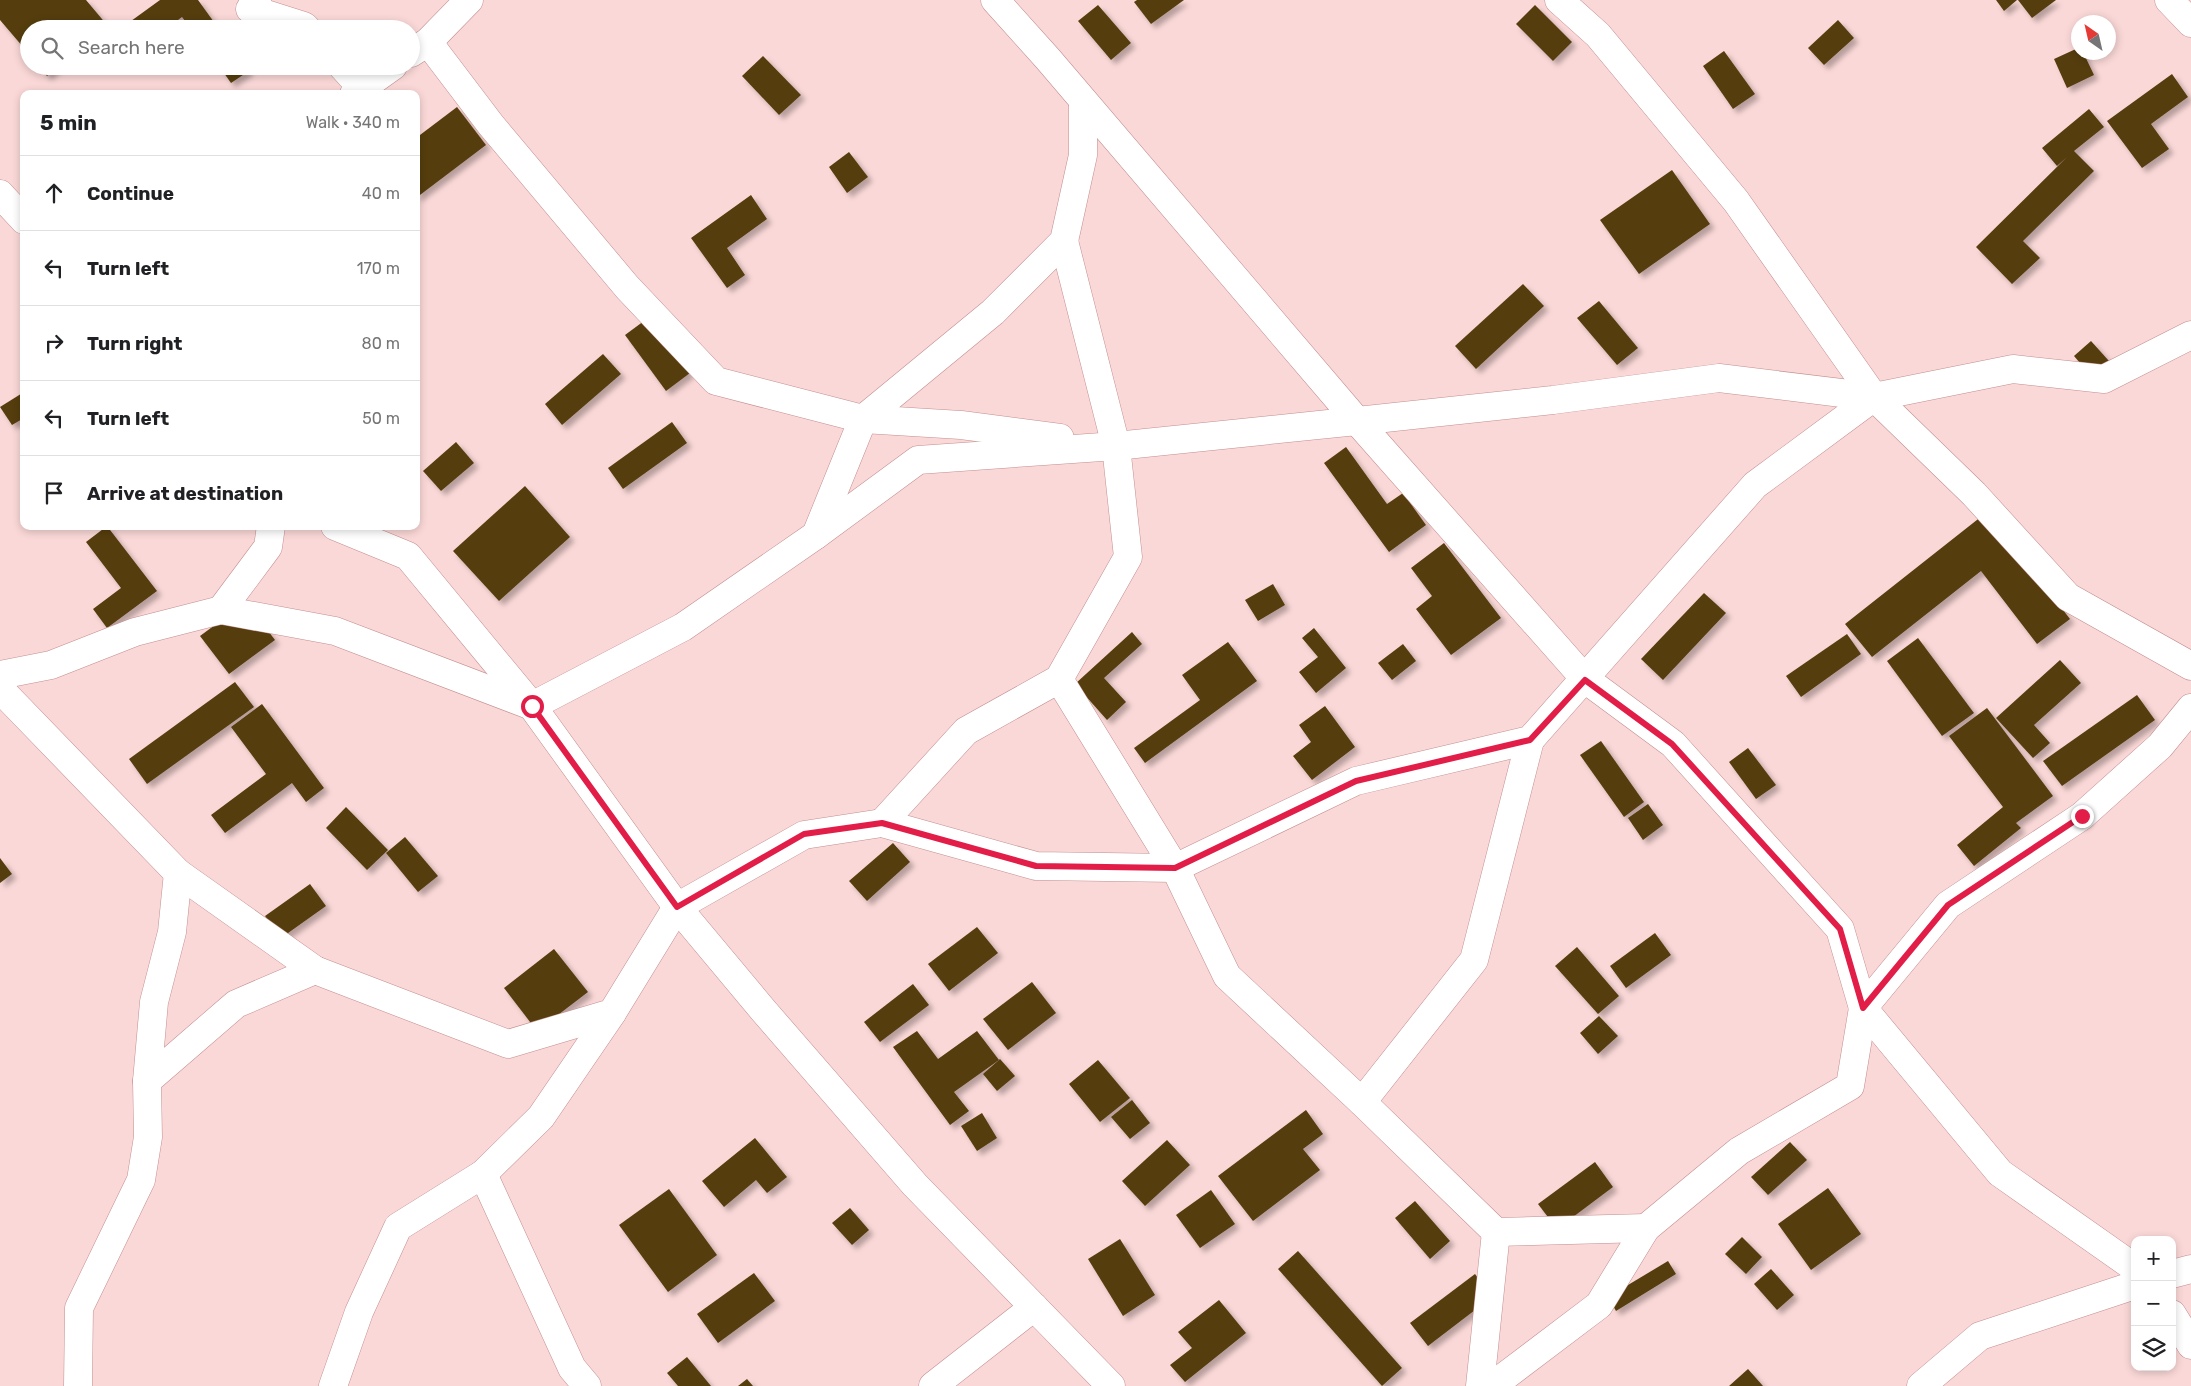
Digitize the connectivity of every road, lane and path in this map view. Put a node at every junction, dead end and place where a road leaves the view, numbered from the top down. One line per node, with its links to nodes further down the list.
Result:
1 (257, 0): 6 (street)
2 (469, 0): 8 (street)
3 (995, 0): 14 (street)
4 (1559, 0): 19 (street)
5 (2169, 0): 7 (street)
6 (285, 20)
7 (2191, 23)
8 (420, 46)
9 (420, 48): 20 (street)
10 (348, 75): 12 (street)
11 (380, 75): 13 (street)
12 (357, 90)
13 (359, 90)
14 (1083, 101): 17 (street); 21 (street)
15 (0, 194): 16 (street)
16 (20, 216)
17 (1064, 241): 20 (street); 22 (street)
18 (2191, 335): 19 (street)
19 (1874, 397): 21 (street); 27 (street); 30 (street)
20 (863, 419): 22 (street); 25 (street)
21 (1357, 422): 22 (street); 30 (street)
22 (1116, 446): 25 (street); 29 (street)
23 (270, 530): 26 (street)
24 (345, 530): 32 (street)
25 (816, 535): 32 (street)
26 (221, 610): 28 (street); 32 (street)
27 (2191, 666)
28 (0, 676)
29 (1060, 679): 35 (street); 36 (street)
30 (1585, 680): 34 (street); 40 (street)
31 (0, 689): 37 (street)
32 (532, 706): 38 (street)
33 (2191, 708): 40 (street)
34 (1530, 740): 36 (street); 43 (street)
35 (882, 823): 36 (street); 38 (street)
36 (1175, 868): 43 (street)
37 (178, 873): 39 (street); 42 (street)
38 (677, 907): 41 (street); 51 (street)
39 (315, 970): 41 (street); 42 (street)
40 (1863, 1008): 45 (street); 47 (street)
41 (612, 1013): 44 (street)
42 (147, 1081): 54 (street)
43 (1362, 1102): 46 (street)
44 (482, 1174): 55 (street); 56 (street)
45 (1646, 1228): 46 (street); 60 (street)
46 (1496, 1232): 59 (street)
47 (2131, 1265)
48 (2191, 1269): 49 (street)
49 (2176, 1273)
50 (2131, 1286): 61 (street)
51 (1034, 1307): 57 (street); 58 (street)
52 (2176, 1321): 53 (street)
53 (2191, 1345)
54 (78, 1386)
55 (333, 1386)
56 (587, 1386)
57 (933, 1386)
58 (1111, 1386)
59 (1480, 1386)
60 (1492, 1386)
61 (1922, 1386)

